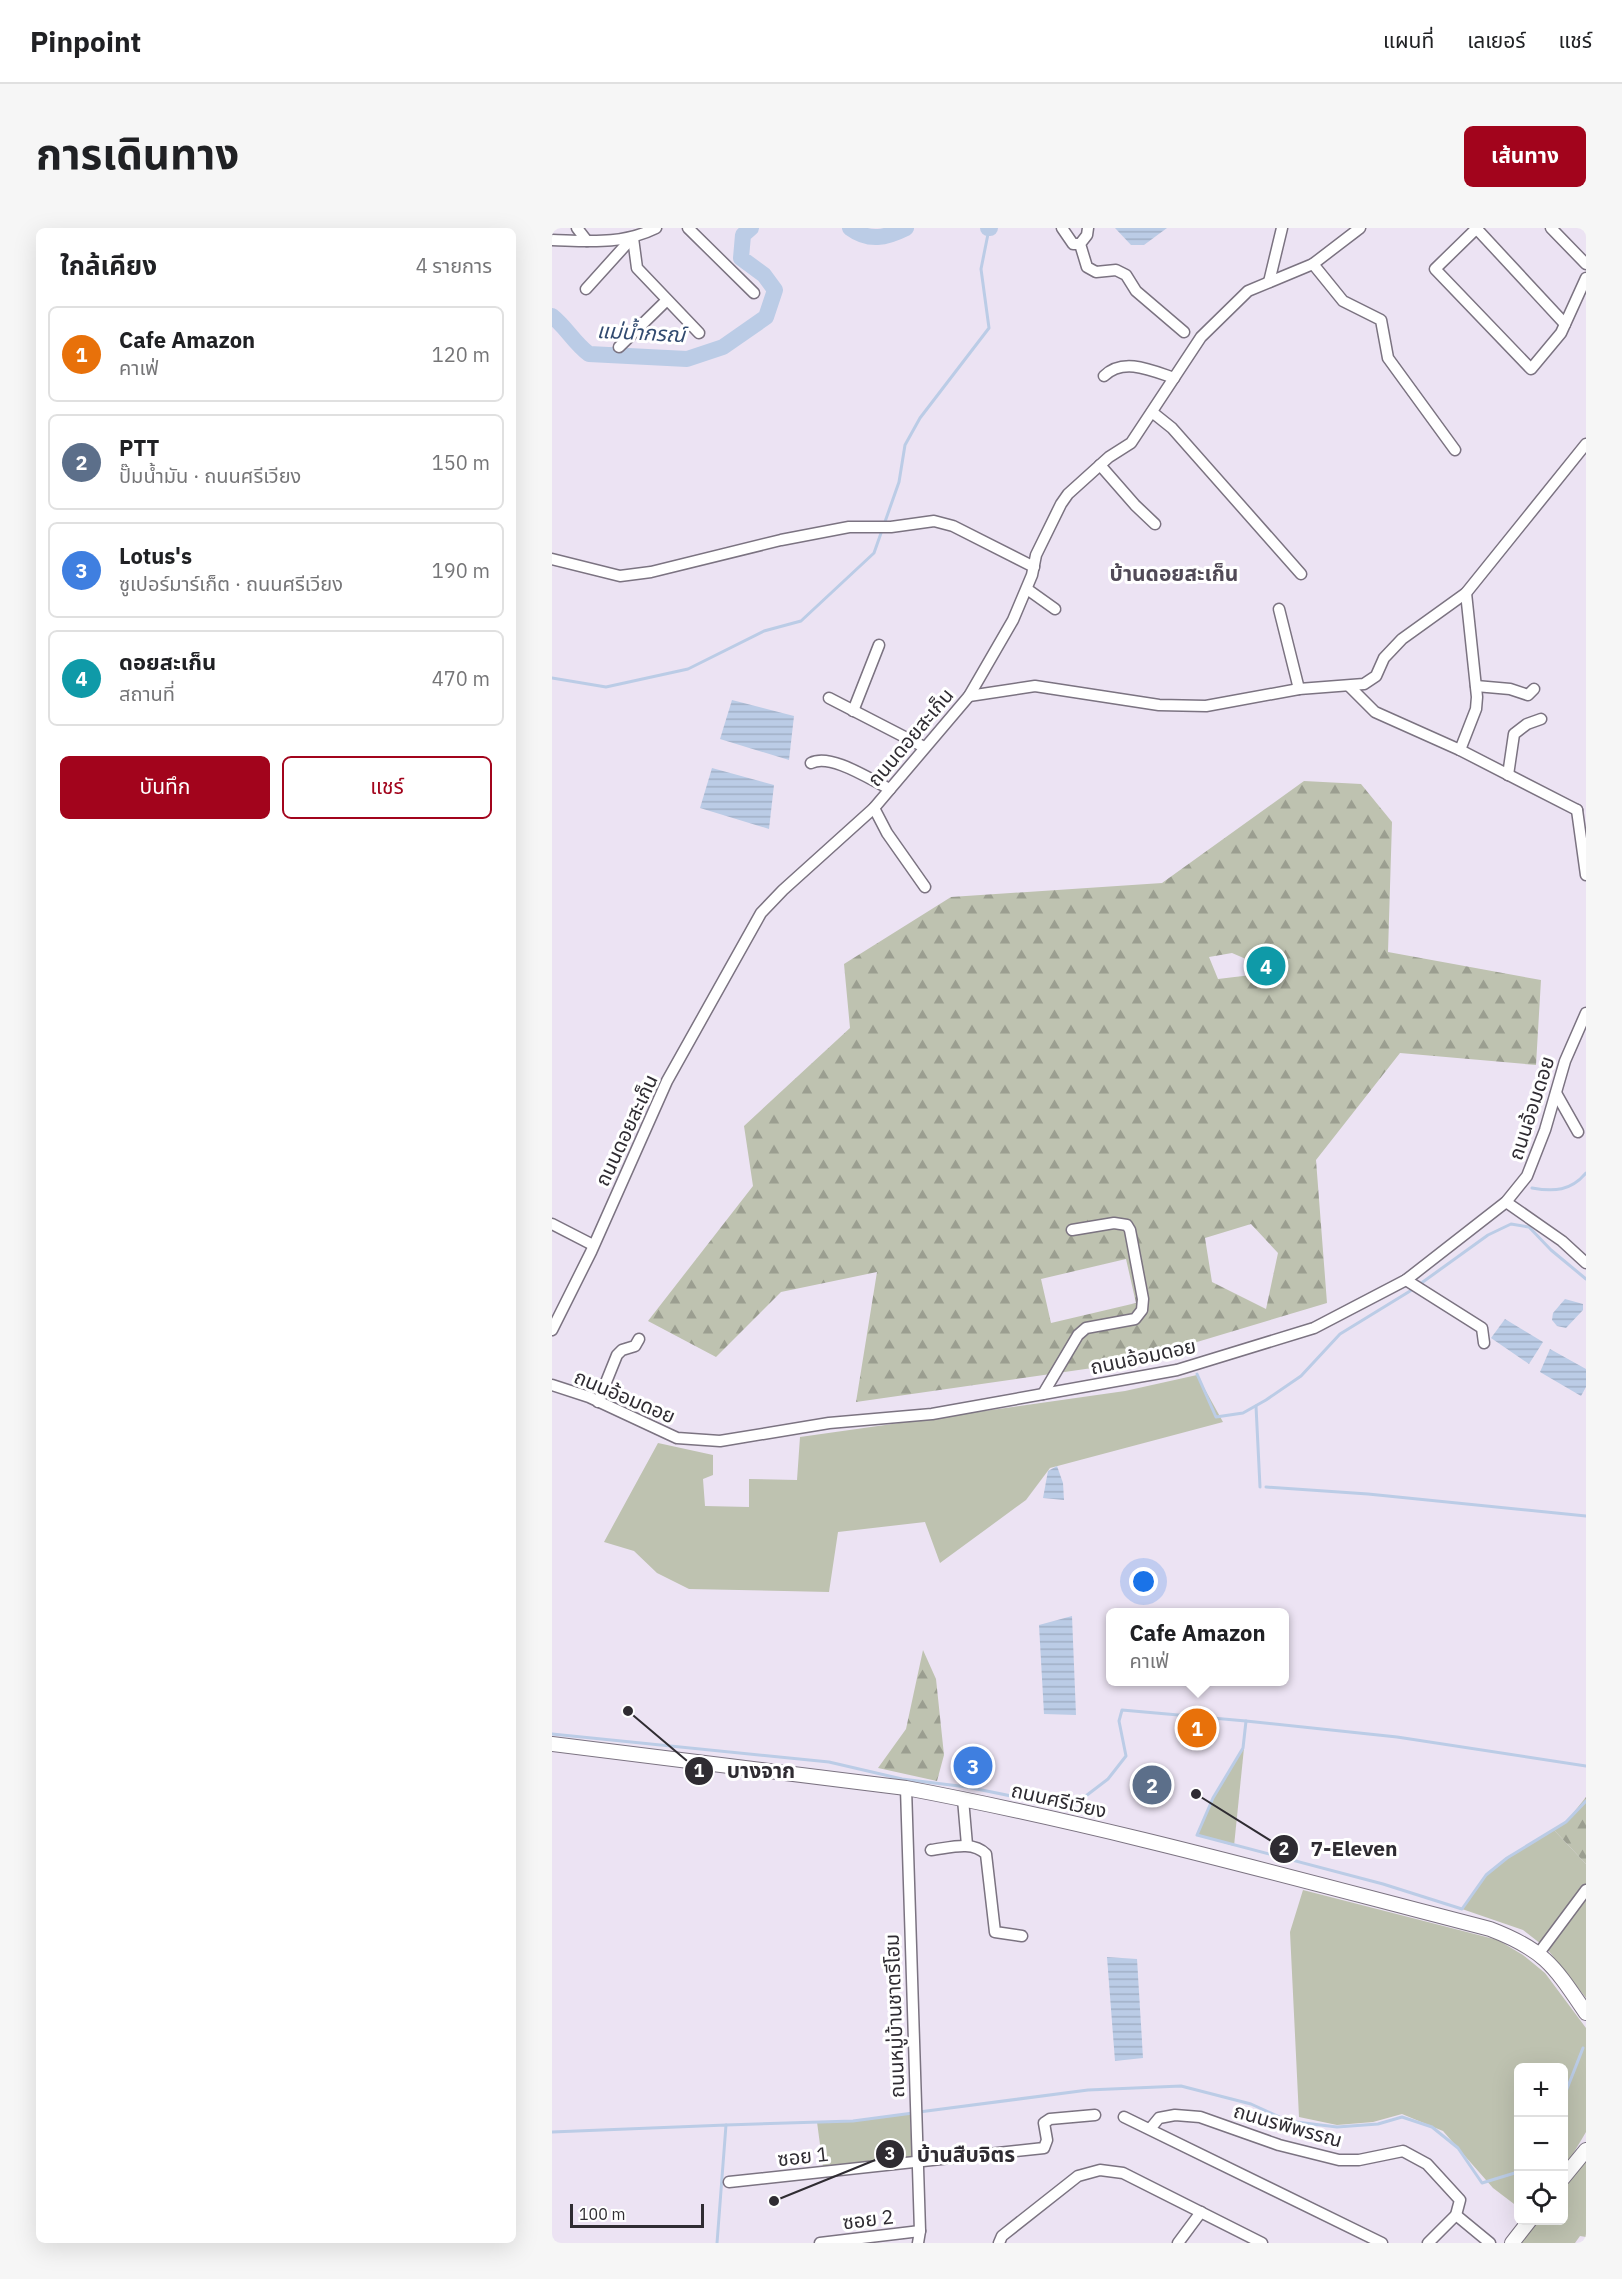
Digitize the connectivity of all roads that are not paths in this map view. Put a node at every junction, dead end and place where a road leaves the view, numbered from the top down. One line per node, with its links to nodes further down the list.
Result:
1 (577, 228): 12 (street)
2 (656, 228): 10 (street)
3 (688, 228): 19 (street)
4 (1062, 228): 13 (street)
5 (1088, 228): 13 (street)
6 (1282, 228): 17 (street)
7 (1360, 228): 14 (street, ถนนดอยสะเก็น)
8 (1477, 228): 21 (street); 21 (street)
9 (1551, 228): 15 (street)
10 (633, 238): 12 (street); 18 (street); 20 (street)
11 (552, 240): 12 (street)
12 (587, 241)
13 (1080, 244): 22 (street)
14 (1313, 264): 17 (street, ถนนดอยสะเก็น); 29 (street)
15 (1586, 264)
16 (1586, 278): 21 (street)
17 (1269, 282): 26 (street, ถนนดอยสะเก็น)
18 (586, 289)
19 (754, 293)
20 (667, 300): 23 (street); 24 (street)
21 (1565, 324)
22 (1184, 332)
23 (699, 333)
24 (619, 347)
25 (1104, 376): 26 (street)
26 (1174, 378): 27 (street, ถนนดอยสะเก็น)
27 (1152, 412): 30 (street, ถนนดอยสะเก็น); 34 (street)
28 (1586, 444): 36 (street)
29 (1455, 450)
30 (1100, 465): 31 (street); 33 (street, ถนนดอยสะเก็น)
31 (1155, 524)
32 (552, 559): 33 (street)
33 (1034, 567): 35 (street, ถนนดอยสะเก็น)
34 (1301, 574)
35 (1027, 589): 37 (street); 44 (street, ถนนดอยสะเก็น)
36 (1466, 592): 40 (street); 41 (street)
37 (1055, 609)
38 (1279, 609): 42 (street)
39 (879, 645): 46 (street)
40 (1349, 686): 42 (street); 49 (street)
41 (1476, 686): 43 (street); 49 (street)
42 (1299, 689): 44 (street)
43 (1534, 689)
44 (969, 696): 48 (street, ถนนดอยสะเก็น)
45 (829, 698): 46 (street)
46 (853, 711): 48 (street)
47 (1541, 719): 51 (street)
48 (924, 747): 52 (street, ถนนดอยสะเก็น)
49 (1460, 750): 51 (street)
50 (811, 763): 52 (street)
51 (1508, 775): 54 (street)
52 (890, 789): 53 (street, ถนนดอยสะเก็น)
53 (874, 808): 56 (street); 63 (street, ถนนดอยสะเก็น)
54 (1582, 809): 55 (street)
55 (1586, 875)
56 (925, 887)
57 (1586, 1012): 58 (street, ถนนอ้อมดอย)
58 (1556, 1093): 59 (street); 60 (street, ถนนอ้อมดอย)
59 (1578, 1132)
60 (1506, 1202): 64 (street); 65 (street, ถนนอ้อมดอย)
61 (552, 1224): 63 (street)
62 (1071, 1230): 70 (street)
63 (593, 1245): 66 (street, ถนนดอยสะเก็น)
64 (1584, 1258)
65 (1406, 1280): 68 (street); 70 (street, ถนนอ้อมดอย)
66 (552, 1330)
67 (639, 1339): 71 (street)
68 (1484, 1343)
69 (552, 1385): 71 (street, ถนนอ้อมดอย)
70 (1043, 1394): 71 (street, ถนนอ้อมดอย)
71 (598, 1402)
72 (552, 1744): 73 (main road, ถนนศรีเวียง)
73 (906, 1788): 74 (main road, ถนนศรีเวียง); 85 (street, ถนนหมู่บ้านชาตรีโฮม)
74 (963, 1799): 75 (street); 79 (main road, ถนนศรีเวียง)
75 (967, 1845): 76 (street); 78 (street)
76 (931, 1850)
77 (1586, 1890): 79 (street)
78 (1022, 1936)
79 (1539, 1953): 80 (main road, ถนนศรีเวียง)
80 (1586, 2013)
81 (1095, 2115): 85 (street, ซอย 1)
82 (1124, 2116): 83 (street)
83 (1150, 2129): 89 (street, ถนนรพีพรรณ); 97 (street)
84 (1586, 2150): 86 (main road)
85 (916, 2162): 87 (street, ซอย 1); 91 (street, ถนนหมู่บ้านชาตรีโฮม)
86 (1568, 2172)
87 (729, 2182)
88 (1201, 2212): 94 (street); 95 (street); 96 (street)
89 (1456, 2215): 98 (street); 99 (street)
90 (1526, 2225): 100 (main road)
91 (920, 2231): 92 (street, ซอย 2); 93 (street, ถนนหมู่บ้านชาตรีโฮม)
92 (820, 2243)
93 (918, 2243)
94 (999, 2243)
95 (1178, 2243)
96 (1262, 2243)
97 (1382, 2243)
98 (1428, 2243)
99 (1490, 2243)
100 (1512, 2243)

